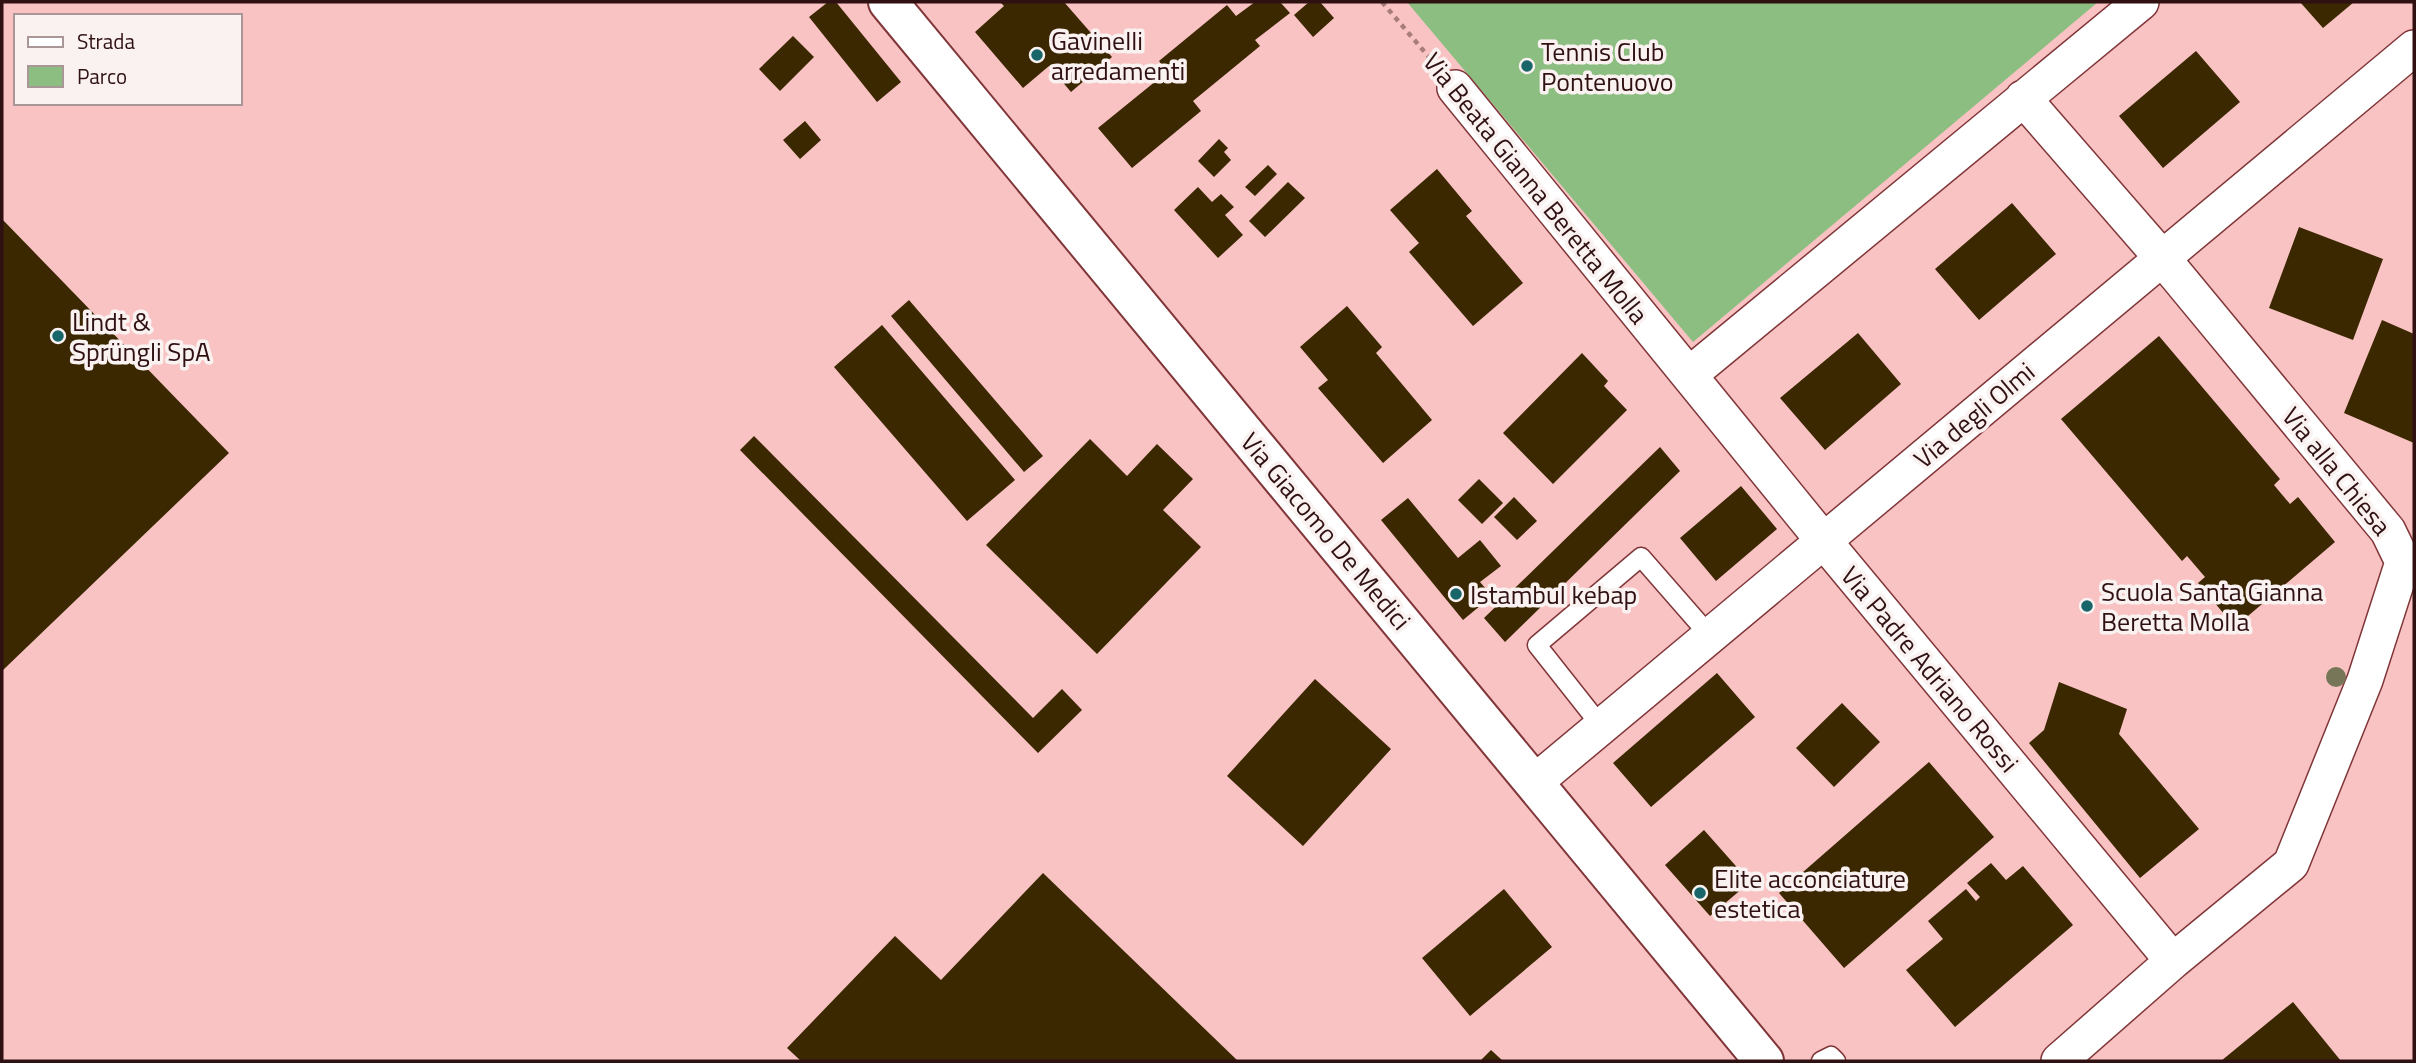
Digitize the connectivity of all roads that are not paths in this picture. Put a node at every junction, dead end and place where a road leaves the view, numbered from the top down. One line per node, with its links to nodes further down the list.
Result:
1 (888, 2): 11 (main road, Via Giacomo De Medici)
2 (2141, 2): 5 (street)
3 (2414, 48): 6 (street, Via degli Olmi)
4 (1455, 88): 7 (street, Via Beata Gianna Beretta Molla)
5 (2022, 98): 6 (street, Via alla Chiesa); 7 (street)
6 (2163, 259): 8 (street, Via degli Olmi); 12 (street, Via alla Chiesa)
7 (1689, 375): 8 (street, Via Padre Adriano Rossi)
8 (1823, 540): 9 (street, Via degli Olmi); 12 (street, Via Padre Adriano Rossi)
9 (1710, 636): 10 (street, Via degli Olmi); 10 (lane)
10 (1601, 726): 11 (street, Via degli Olmi)
11 (1535, 782): 13 (main road, Via Giacomo De Medici)
12 (2173, 961): 16 (street, Via alla Chiesa)
13 (1764, 1061)
14 (1821, 1061): 15 (lane)
15 (1836, 1061)
16 (2059, 1061)

